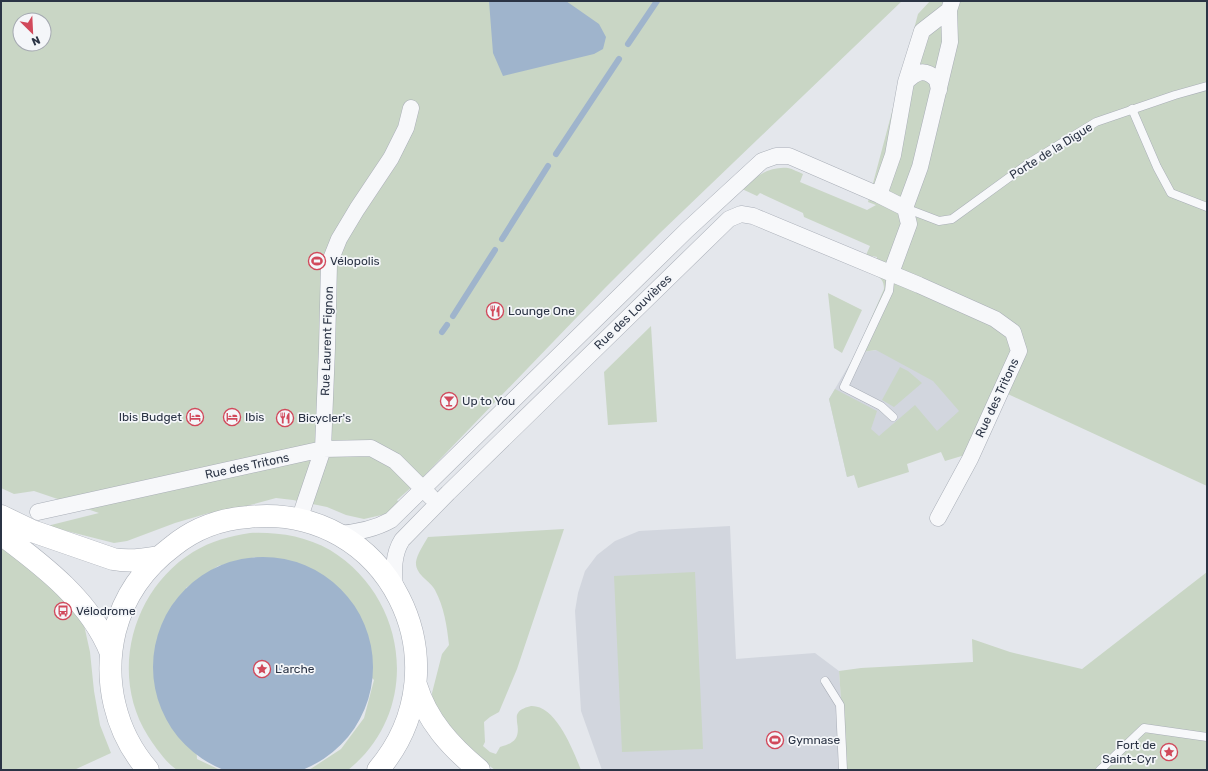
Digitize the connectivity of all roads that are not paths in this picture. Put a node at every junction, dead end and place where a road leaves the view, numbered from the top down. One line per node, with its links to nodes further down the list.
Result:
1 (950, 6): 2 (street); 4 (street)
2 (906, 82): 4 (street); 7 (street)
3 (1207, 86): 6 (lane, Porte de la Digue)
4 (938, 90): 9 (street)
5 (411, 108): 12 (street, Rue Laurent Fignon)
6 (1132, 109): 8 (lane); 9 (lane, Porte de la Digue)
7 (879, 195): 9 (street, Rue des Louvières); 13 (street, Rue des Louvières)
8 (1207, 206)
9 (905, 208): 10 (street)
10 (891, 273): 11 (lane); 14 (street, Rue des Louvières); 17 (street, Rue des Tritons)
11 (894, 417)
12 (323, 449): 13 (street, Rue des Tritons); 15 (street, Rue des Tritons); 18 (street, Rue Laurent Fignon)
13 (423, 489): 14 (street, Rue des Tritons); 20 (street, Rue des Louvières)
14 (437, 504): 22 (street, Rue des Louvières)
15 (38, 512)
16 (1, 516): 21 (main road)
17 (938, 518)
18 (299, 520): 20 (main road); 21 (main road)
19 (1, 534): 23 (main road)
20 (336, 534): 22 (main road)
21 (158, 557): 23 (main road)
22 (395, 590): 25 (main road)
23 (111, 653): 27 (main road)
24 (825, 681): 30 (lane)
25 (416, 685): 28 (main road); 29 (main road)
26 (1207, 737): 31 (lane)
27 (148, 770)
28 (378, 770)
29 (479, 770)
30 (843, 770)
31 (1100, 770)

